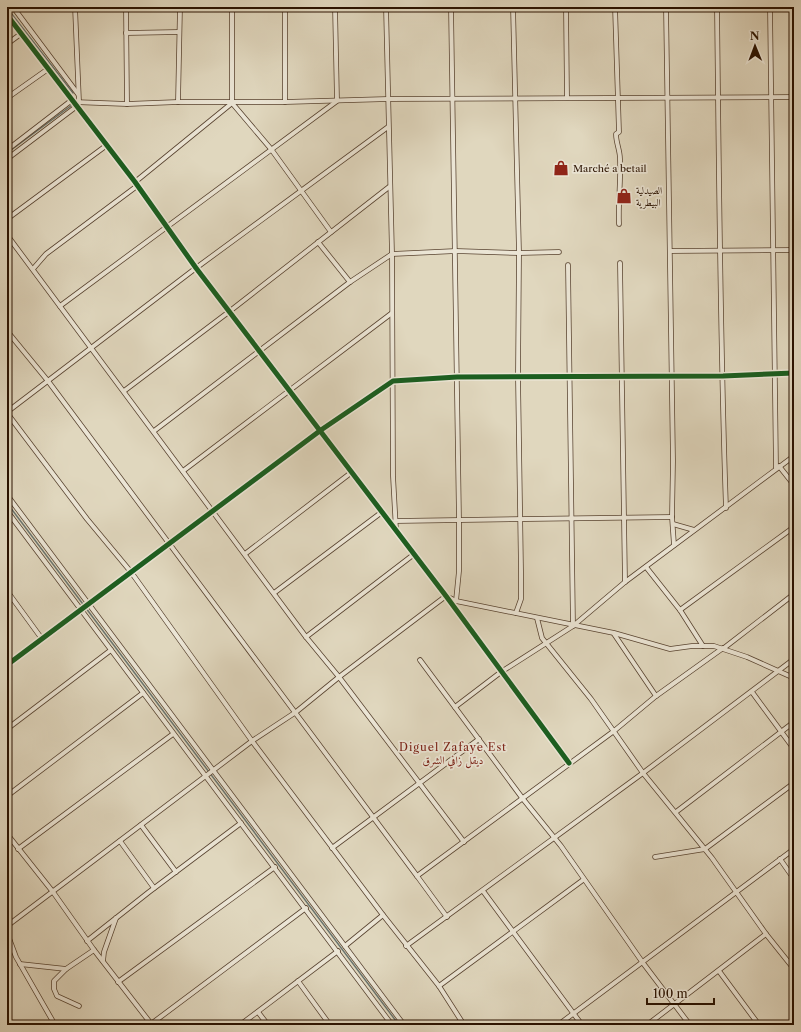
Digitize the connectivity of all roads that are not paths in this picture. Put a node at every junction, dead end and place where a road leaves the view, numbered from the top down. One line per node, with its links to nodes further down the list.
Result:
1 (13, 7): 22 (street)
2 (75, 7): 22 (street)
3 (126, 7): 19 (street)
4 (180, 7): 17 (street)
5 (232, 7): 37 (street)
6 (285, 7): 35 (street)
7 (335, 7): 33 (street)
8 (386, 7): 31 (street)
9 (451, 7): 32 (street)
10 (514, 7): 25 (street)
11 (566, 7): 26 (street)
12 (615, 7): 27 (street)
13 (666, 7): 28 (street)
14 (717, 7): 29 (street)
15 (770, 7): 30 (street)
16 (7, 15): 18 (street)
17 (180, 32): 19 (street); 34 (street)
18 (22, 33): 20 (street); 21 (street)
19 (126, 33): 38 (street)
20 (7, 44)
21 (48, 69): 24 (street); 36 (street)
22 (78, 94): 36 (street)
23 (794, 97): 30 (street)
24 (7, 98)
25 (516, 98): 26 (street); 32 (street); 59 (street)
26 (567, 98): 27 (street)
27 (617, 98): 28 (street); 48 (street)
28 (668, 98): 29 (street); 55 (street)
29 (719, 98): 30 (street); 56 (street)
30 (772, 98): 57 (street)
31 (388, 99): 32 (street); 33 (street); 39 (street)
32 (452, 99): 54 (street)
33 (337, 101): 35 (street); 41 (street)
34 (178, 102): 37 (street); 38 (street)
35 (285, 102): 37 (street)
36 (76, 103): 38 (street); 40 (street); 42 (street); 43 (street)
37 (232, 103): 41 (street); 44 (street)
38 (127, 104)
39 (388, 127): 45 (street); 46 (street)
40 (107, 145): 44 (street); 47 (street)
41 (271, 149): 46 (street); 49 (street)
42 (7, 150)
43 (7, 159)
44 (136, 184): 49 (street); 64 (street)
45 (389, 187): 50 (street); 60 (street)
46 (300, 190): 50 (street); 63 (street)
47 (7, 219)
48 (619, 224)
49 (167, 228): 63 (street); 66 (street)
50 (331, 232): 52 (street)
51 (7, 235): 64 (street)
52 (318, 242): 65 (street); 67 (street)
53 (794, 250): 57 (street)
54 (456, 251): 59 (street); 60 (street); 78 (street)
55 (670, 251): 56 (street); 76 (street)
56 (720, 251): 57 (street); 77 (street)
57 (772, 251): 73 (street)
58 (559, 252): 59 (street)
59 (519, 253): 79 (street)
60 (392, 254): 65 (street); 68 (street)
61 (620, 264): 75 (street)
62 (568, 265): 74 (street)
63 (196, 268): 67 (street); 70 (street)
64 (33, 269): 66 (street)
65 (350, 282): 71 (street)
66 (60, 306): 70 (street)
67 (230, 311): 71 (street); 82 (street)
68 (392, 313): 81 (street); 83 (street)
69 (7, 331): 80 (street)
70 (91, 347): 80 (street); 82 (street)
71 (259, 350): 83 (street); 86 (street)
72 (794, 373): 73 (street)
73 (775, 374): 77 (street); 88 (street)
74 (570, 376): 75 (street); 79 (street); 98 (street)
75 (621, 376): 76 (street); 99 (street)
76 (672, 376): 77 (street); 97 (street)
77 (723, 376): 93 (street)
78 (457, 377): 79 (street); 81 (street); 102 (street)
79 (518, 377): 100 (street)
80 (48, 381): 84 (street); 107 (street)
81 (393, 381): 85 (street); 101 (street)
82 (124, 391): 86 (street)
83 (291, 391): 85 (street); 89 (street)
84 (7, 412): 112 (street)
85 (321, 430): 90 (street); 95 (street)
86 (154, 431): 89 (street)
87 (794, 456): 88 (street)
88 (778, 467): 91 (street); 93 (street)
89 (183, 472): 95 (street)
90 (352, 472): 96 (street); 109 (street)
91 (794, 485)
92 (7, 495): 119 (street)
93 (726, 508): 105 (street)
94 (7, 511): 119 (street)
95 (213, 511): 107 (street); 109 (street)
96 (382, 512): 106 (street); 115 (street)
97 (672, 517): 99 (street); 103 (street)
98 (571, 518): 99 (street); 100 (street); 123 (street)
99 (622, 518): 113 (street)
100 (521, 519): 102 (street); 121 (street)
101 (395, 521): 102 (street); 106 (street)
102 (459, 521): 118 (street)
103 (673, 524): 105 (street); 108 (street)
104 (794, 527): 120 (street)
105 (694, 530): 108 (street)
106 (396, 531): 110 (street)
107 (169, 544): 112 (street); 142 (street)
108 (674, 545): 111 (street)
109 (245, 554): 115 (street)
110 (413, 555): 117 (street); 125 (street)
111 (646, 567): 113 (street); 120 (street)
112 (131, 572): 119 (street); 149 (street)
113 (625, 582): 123 (street)
114 (7, 591): 126 (street)
115 (274, 592): 125 (street)
116 (794, 594): 129 (street)
117 (446, 596): 118 (street); 135 (street); 136 (street)
118 (456, 601): 121 (street)
119 (85, 607): 126 (street); 130 (street); 152 (street)
120 (680, 610): 128 (street)
121 (516, 613): 122 (street)
122 (537, 618): 123 (street); 127 (street)
123 (573, 626): 124 (street); 127 (street)
124 (614, 633): 128 (street); 140 (street)
125 (306, 637): 136 (street)
126 (42, 639): 133 (street)
127 (546, 642): 135 (street); 145 (street)
128 (703, 646): 129 (street)
129 (723, 648): 134 (street); 140 (street)
130 (111, 650): 139 (street); 144 (street)
131 (794, 659): 134 (street)
132 (420, 660): 141 (street)
133 (7, 665)
134 (779, 670): 137 (street); 138 (street)
135 (501, 672): 141 (street); 151 (street)
136 (339, 677): 142 (street); 155 (street)
137 (794, 678)
138 (752, 692): 146 (street); 153 (street)
139 (143, 693): 147 (street); 157 (street)
140 (656, 696): 145 (street)
141 (455, 707): 148 (street)
142 (296, 712): 149 (street); 160 (street)
143 (794, 722): 146 (street)
144 (7, 729)
145 (614, 731): 151 (street); 153 (street)
146 (781, 732): 150 (street); 159 (street)
147 (173, 734): 154 (street); 169 (street)
148 (479, 739): 155 (street); 158 (street)
149 (252, 741): 152 (street); 167 (street)
150 (794, 749)
151 (569, 763): 158 (street)
152 (213, 772): 154 (street); 191 (street)
153 (644, 773): 159 (street); 164 (street)
154 (207, 777): 161 (street); 162 (street)
155 (420, 783): 160 (street); 166 (street)
156 (794, 783): 170 (street)
157 (7, 796)
158 (523, 799): 164 (street); 166 (street)
159 (676, 812): 170 (street)
160 (374, 817): 167 (street); 175 (street)
161 (242, 823): 173 (street); 174 (street)
162 (141, 825): 165 (street); 174 (street)
163 (7, 834): 169 (street)
164 (553, 838): 177 (street); 179 (street)
165 (120, 840): 178 (street); 180 (street)
166 (464, 842): 175 (street)
167 (332, 848): 183 (street)
168 (794, 848): 172 (street)
169 (18, 849): 180 (street)
170 (705, 849): 171 (street); 181 (street)
171 (655, 857)
172 (780, 859): 176 (street); 181 (street)
173 (275, 867): 182 (street); 202 (street)
174 (176, 872): 178 (street)
175 (417, 876): 184 (street)
176 (794, 879)
177 (583, 880): 187 (street); 196 (street)
178 (154, 888): 185 (street)
179 (483, 890): 184 (street); 187 (street)
180 (53, 892): 186 (street); 190 (street)
181 (738, 892): 189 (street); 196 (street)
182 (306, 908): 194 (street); 209 (street)
183 (382, 915): 191 (street); 192 (street)
184 (447, 917): 192 (street)
185 (116, 918): 190 (street); 195 (street)
186 (7, 926)
187 (512, 932): 203 (street); 207 (street)
188 (7, 933): 197 (street)
189 (766, 934): 199 (street); 200 (street)
190 (87, 941): 193 (street)
191 (345, 946): 214 (street)
192 (406, 946): 203 (street)
193 (94, 950): 195 (street); 198 (street)
194 (338, 951): 201 (street); 213 (street)
195 (103, 962): 202 (street)
196 (643, 962): 204 (street); 207 (street)
197 (20, 964): 198 (street); 208 (street)
198 (66, 969): 205 (street)
199 (794, 969)
200 (719, 971): 204 (street); 220 (street)
201 (298, 981): 206 (street); 212 (street)
202 (118, 982): 209 (street)
203 (439, 986): 215 (street)
204 (675, 1005): 218 (street); 219 (street)
205 (79, 1006)
206 (258, 1012): 210 (street); 211 (street)
207 (574, 1013): 216 (street); 217 (street)
208 (55, 1025)
209 (151, 1025)
210 (240, 1025)
211 (268, 1025)
212 (330, 1025)
213 (392, 1025)
214 (404, 1025)
215 (464, 1025)
216 (558, 1025)
217 (582, 1025)
218 (647, 1025)
219 (690, 1025)
220 (759, 1025)

